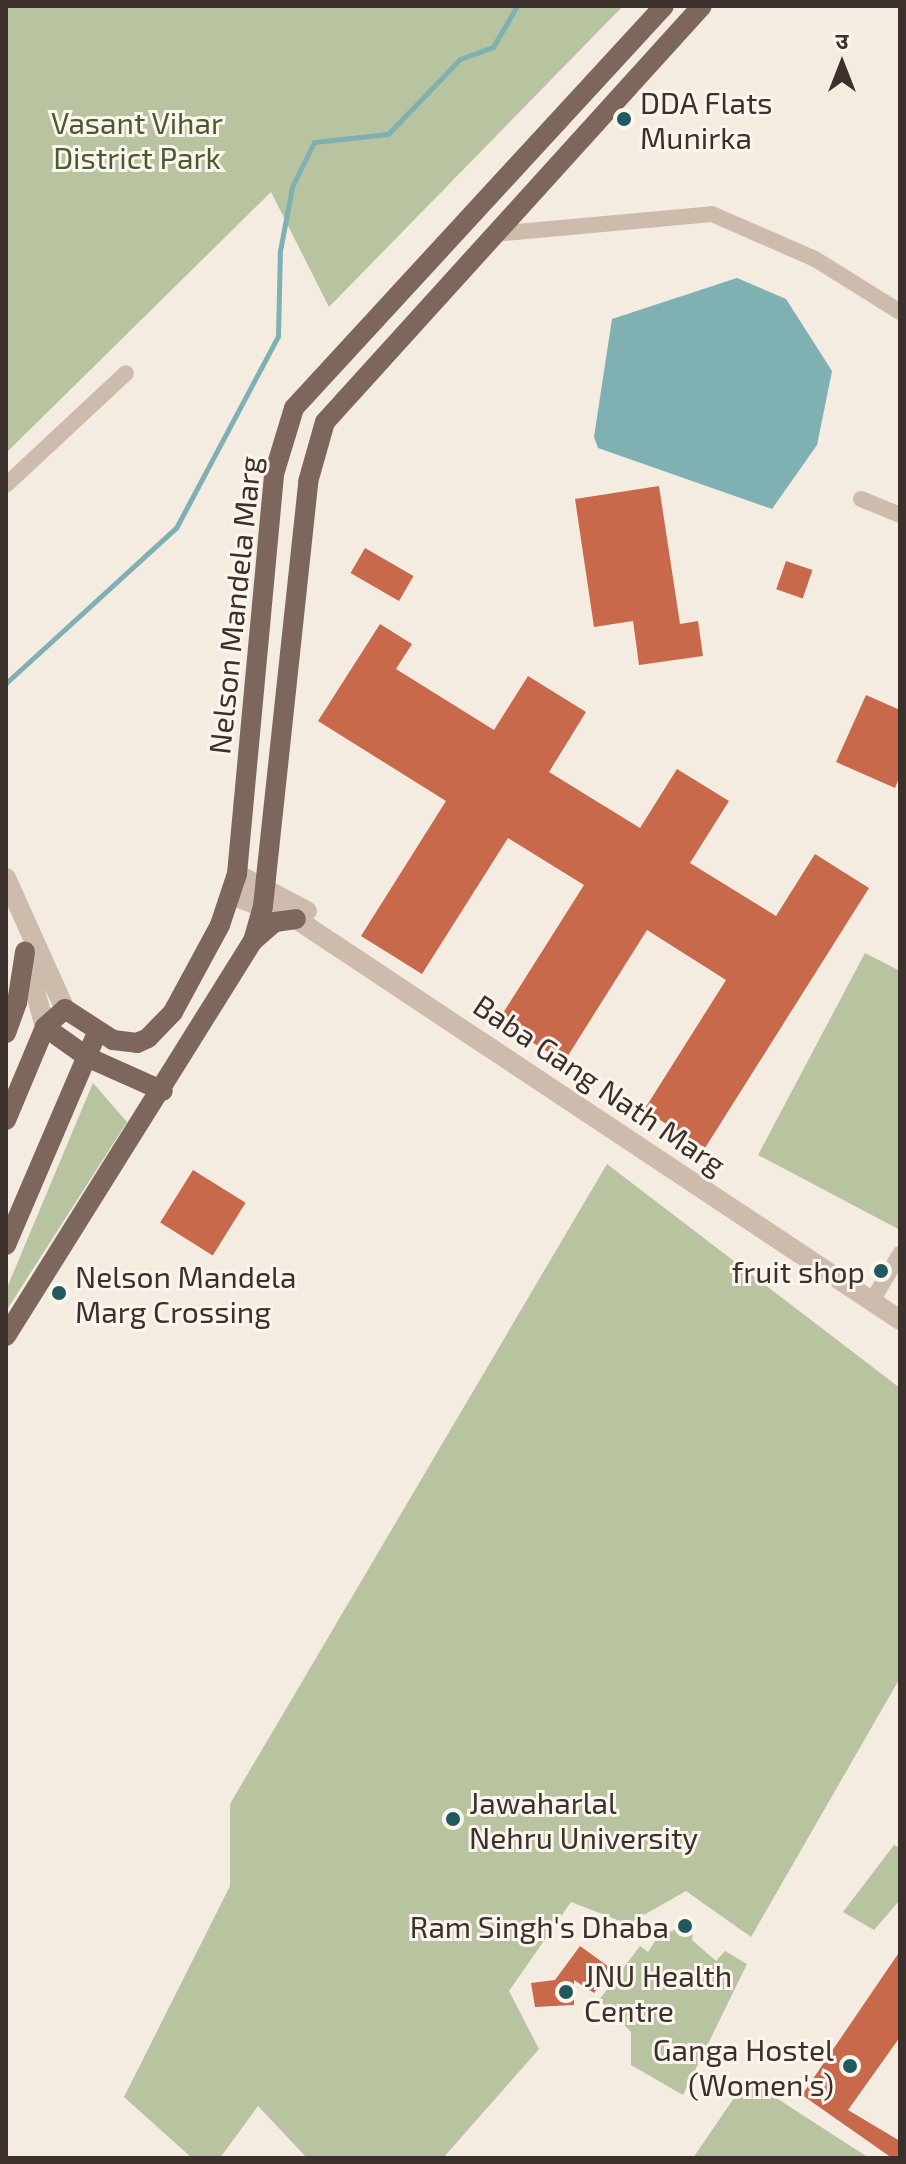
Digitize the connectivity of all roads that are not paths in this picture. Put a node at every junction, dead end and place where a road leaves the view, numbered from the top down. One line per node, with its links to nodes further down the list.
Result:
1 (664, 6): 9 (main road, Nelson Mandela Marg)
2 (702, 6): 3 (main road, Nelson Mandela Marg)
3 (494, 234): 4 (street); 12 (main road, Nelson Mandela Marg)
4 (900, 312)
5 (126, 373): 6 (street)
6 (6, 485)
7 (861, 499): 8 (street)
8 (900, 515)
9 (237, 874): 11 (main road, Nelson Mandela Marg); 12 (street)
10 (6, 878): 17 (street)
11 (231, 895): 12 (street); 20 (main road, Nelson Mandela Marg)
12 (264, 896): 14 (street, Baba Gang Nath Marg); 15 (main road, Nelson Mandela Marg); 24 (street, Baba Gang Nath Marg)
13 (6, 907): 16 (street)
14 (296, 919): 15 (main road); 24 (street, Baba Gang Nath Marg)
15 (253, 941): 22 (main road)
16 (26, 958): 18 (street); 19 (main road)
17 (62, 1005): 18 (main road); 20 (main road, Nelson Mandela Marg)
18 (45, 1027): 21 (main road); 23 (main road)
19 (6, 1033)
20 (97, 1033): 21 (main road)
21 (87, 1057): 22 (main road); 25 (main road)
22 (163, 1091): 30 (main road)
23 (6, 1120)
24 (701, 1180): 27 (street, Baba Gang Nath Marg)
25 (6, 1245)
26 (900, 1254): 27 (street)
27 (875, 1296): 28 (street, Baba Gang Nath Marg); 29 (street, Baba Gang Nath Marg)
28 (900, 1305)
29 (900, 1320)
30 (6, 1336)

